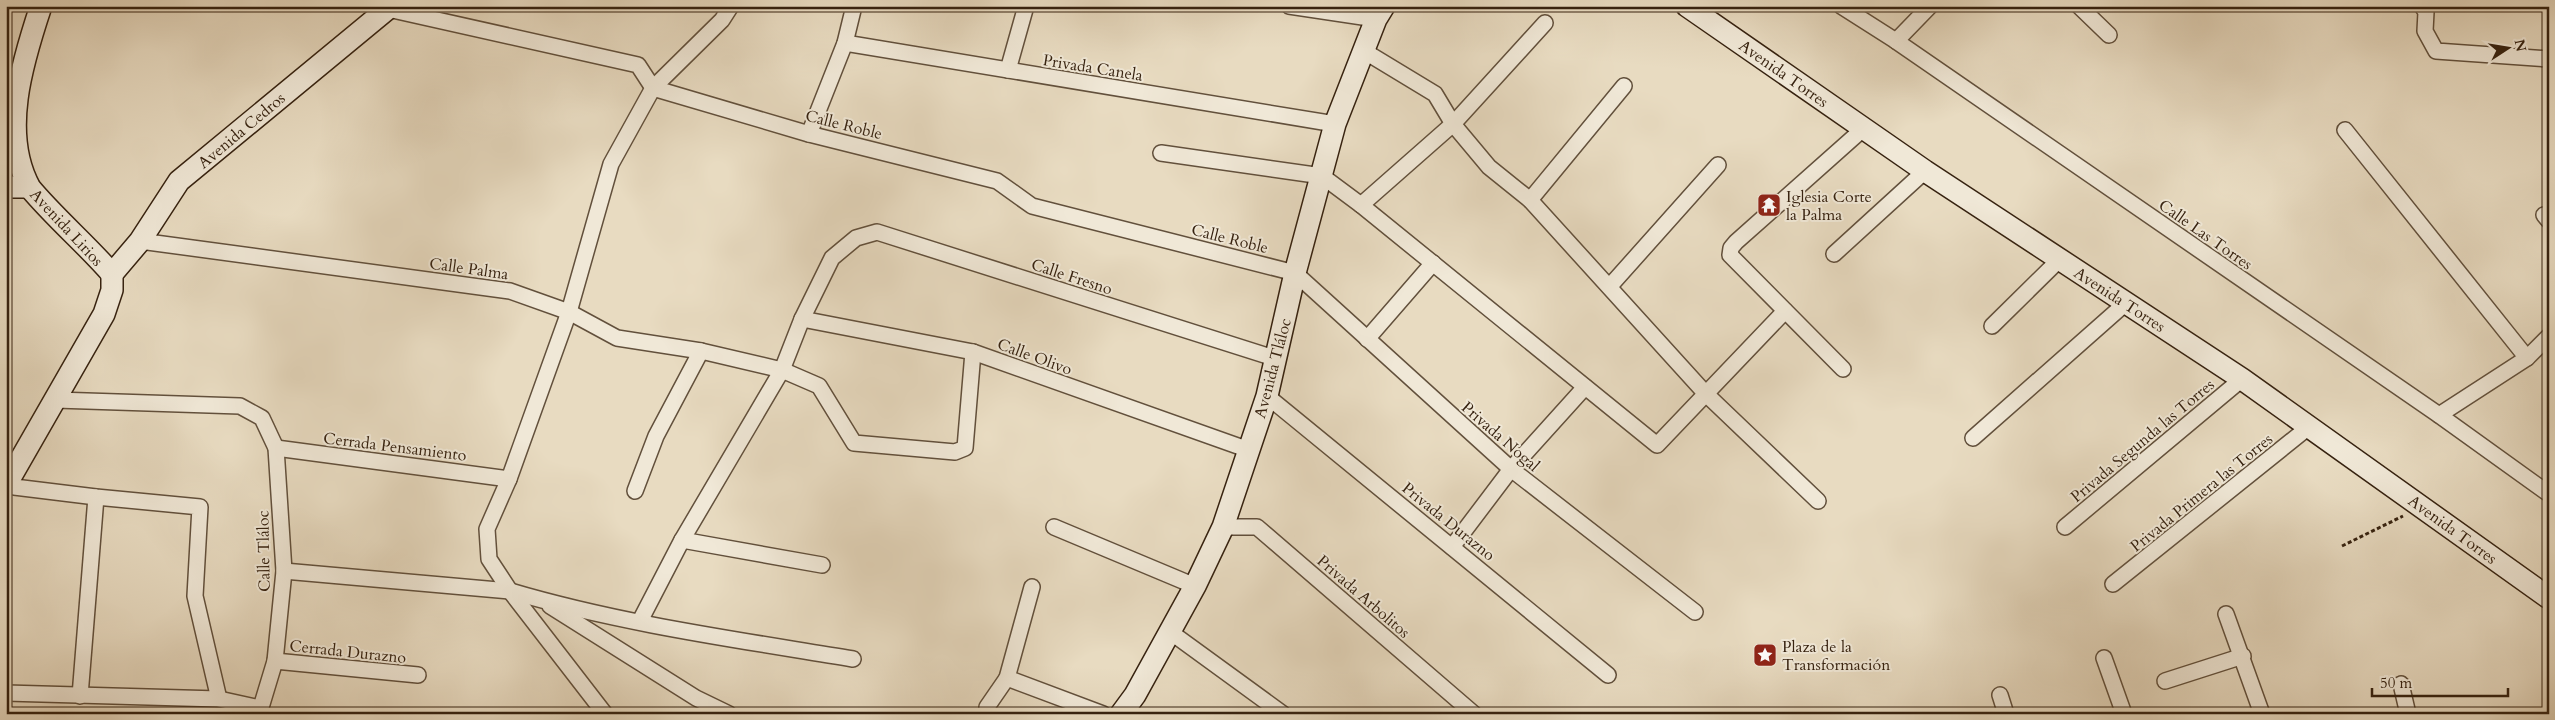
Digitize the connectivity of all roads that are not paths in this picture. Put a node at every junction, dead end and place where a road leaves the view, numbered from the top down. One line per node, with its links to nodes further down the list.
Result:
1 (41, 6): 22 (main road, Avenida Lirios)
2 (731, 6): 21 (street)
3 (854, 6): 16 (street)
4 (1026, 6): 19 (street)
5 (1290, 6): 12 (street)
6 (1687, 6): 25 (main road, Avenida Torres)
7 (1841, 6): 15 (street, Calle Las Torres)
8 (1930, 6): 15 (street)
9 (2078, 6): 14 (street)
10 (2422, 6): 18 (street)
11 (390, 7): 21 (street); 36 (main road, Avenida Cedros)
12 (1380, 13): 17 (main road, Avenida Tláloc)
13 (1545, 23): 24 (street)
14 (2109, 35)
15 (1896, 41): 61 (street, Calle Las Torres)
16 (845, 43): 19 (street, Privada Canela); 27 (street)
17 (1364, 51): 23 (main road, Avenida Tláloc); 24 (street)
18 (2549, 59)
19 (1008, 70): 23 (street, Privada Canela)
20 (1624, 86): 34 (street)
21 (653, 88): 27 (street, Calle Roble); 45 (street)
22 (9, 92): 33 (main road, Avenida Lirios)
23 (1336, 124): 31 (main road, Avenida Tláloc)
24 (1453, 124): 34 (street); 35 (street)
25 (1864, 128): 30 (main road, Avenida Torres); 44 (street)
26 (2345, 130): 52 (street)
27 (809, 134): 40 (street, Calle Roble)
28 (1161, 153): 31 (street)
29 (1718, 165): 42 (street)
30 (1925, 171): 37 (street); 38 (main road, Avenida Torres)
31 (1322, 176): 35 (street); 40 (main road, Avenida Tláloc)
32 (6, 187): 33 (main road)
33 (29, 187): 41 (main road, Avenida Lirios)
34 (1530, 200): 42 (street)
35 (1361, 205): 39 (street)
36 (140, 241): 41 (main road, Avenida Cedros); 45 (street, Calle Palma)
37 (1834, 254)
38 (2059, 260): 43 (main road, Avenida Torres); 47 (street)
39 (1433, 263): 49 (street); 57 (street)
40 (1295, 273): 49 (street, Privada Nogal); 53 (main road, Avenida Tláloc)
41 (112, 274): 60 (main road)
42 (1610, 286): 58 (street)
43 (2127, 302): 56 (main road, Avenida Torres); 63 (street)
44 (1785, 311): 54 (street); 58 (street)
45 (569, 312): 50 (street, Calle Palma); 67 (street)
46 (802, 319): 51 (street, Calle Olivo); 53 (street, Calle Fresno); 55 (street)
47 (1992, 326)
48 (2549, 336): 52 (street)
49 (1367, 339): 66 (street, Privada Nogal)
50 (701, 351): 55 (street, Calle Palma); 69 (street)
51 (973, 352): 55 (street, Calle Palma); 65 (street, Calle Olivo)
52 (2527, 358): 61 (street)
53 (1277, 359): 59 (main road, Avenida Tláloc)
54 (1843, 369)
55 (782, 370): 76 (street)
56 (2242, 379): 62 (main road, Avenida Torres); 75 (street, Privada Segunda las Torres)
57 (1585, 387): 58 (street); 66 (street)
58 (1706, 394): 72 (street)
59 (1267, 396): 65 (main road, Avenida Tláloc); 77 (street, Privada Durazno)
60 (56, 400): 64 (street, Calle Tláloc); 68 (main road)
61 (2439, 415): 70 (street, Calle Las Torres)
62 (2310, 426): 80 (street, Privada Primera las Torres); 84 (main road, Avenida Torres)
63 (1973, 438)
64 (276, 448): 67 (street, Cerrada Pensamiento); 79 (street, Calle Tláloc)
65 (1249, 450): 74 (main road, Avenida Tláloc)
66 (1511, 469): 77 (street); 86 (street, Privada Nogal)
67 (509, 479): 83 (street)
68 (6, 485): 71 (street)
69 (635, 491)
70 (2549, 494)
71 (96, 497): 101 (street); 102 (street)
72 (1818, 501)
73 (1054, 527): 81 (street)
74 (1223, 527): 81 (main road, Avenida Tláloc); 110 (street, Privada Arbolitos)
75 (2064, 527)
76 (682, 540): 78 (street); 88 (street)
77 (1452, 546): 95 (street, Privada Durazno)
78 (822, 565)
79 (284, 571): 83 (street); 93 (street, Calle Tláloc)
80 (2113, 584)
81 (1195, 586): 89 (main road, Avenida Tláloc)
82 (1032, 587): 96 (street)
83 (510, 590): 85 (street); 105 (street)
84 (2549, 598)
85 (540, 600): 88 (street); 106 (street)
86 (1695, 612)
87 (2226, 614): 90 (street)
88 (640, 622): 92 (street)
89 (1169, 631): 108 (main road, Avenida Tláloc); 109 (street)
90 (2243, 656): 97 (street); 113 (street)
91 (2104, 658): 112 (street)
92 (853, 659)
93 (275, 662): 94 (street, Cerrada Durazno); 104 (street, Calle Tláloc)
94 (418, 675)
95 (1608, 675)
96 (1007, 678): 103 (street); 107 (street)
97 (2165, 681)
98 (2401, 684): 114 (street)
99 (6, 693): 101 (street)
100 (2000, 695): 111 (street)
101 (80, 696): 102 (street)
102 (218, 699): 104 (street)
103 (987, 707)
104 (260, 711)
105 (605, 714)
106 (729, 714)
107 (1103, 714)
108 (1122, 714)
109 (1283, 714)
110 (1474, 714)
111 (2006, 714)
112 (2124, 714)
113 (2262, 714)
114 (2408, 714)

